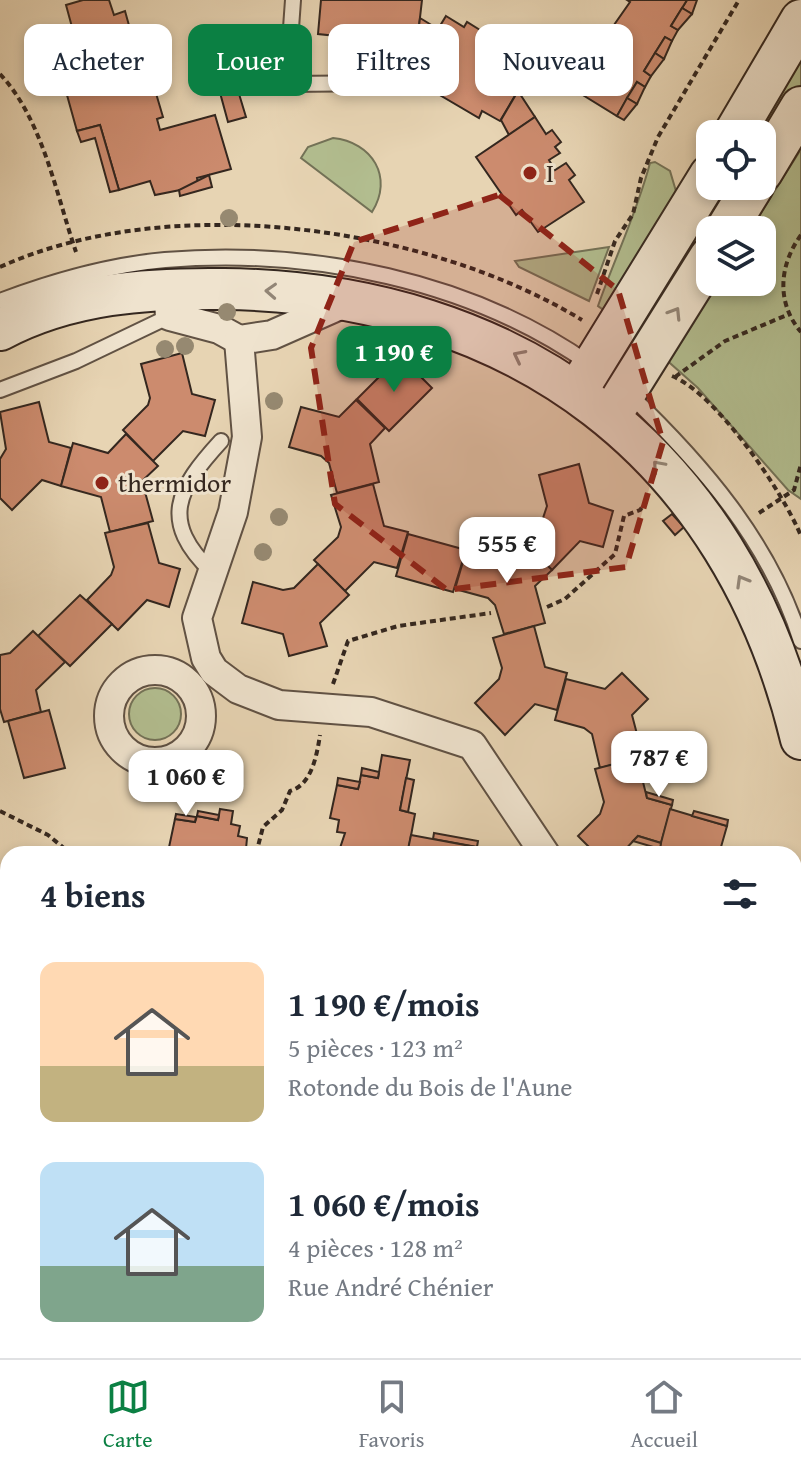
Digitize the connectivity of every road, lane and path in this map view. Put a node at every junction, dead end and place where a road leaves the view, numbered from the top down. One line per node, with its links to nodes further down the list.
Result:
1 (293, 0): 5 (lane)
2 (739, 0): 15 (path)
3 (801, 20): 7 (main road)
4 (1, 74): 11 (path)
5 (328, 84)
6 (801, 107): 8 (main road)
7 (742, 120)
8 (776, 149)
9 (697, 200): 28 (main road)
10 (801, 235): 21 (path)
11 (73, 244): 12 (path); 13 (path); 20 (path)
12 (76, 252)
13 (0, 267)
14 (696, 274): 28 (main road, one-way to 14)
15 (594, 300)
16 (0, 301): 28 (lane)
17 (349, 301): 18 (main road, one-way to 18); 25 (street); 28 (main road, one-way to 17)
18 (169, 303): 23 (main road); 25 (street); 29 (lane)
19 (588, 310): 22 (path)
20 (569, 313)
21 (787, 315): 24 (path); 26 (path)
22 (582, 320)
23 (0, 330)
24 (801, 332)
25 (239, 340): 36 (street)
26 (675, 377)
27 (686, 383): 33 (path)
28 (603, 386): 39 (lane); 43 (main road, one-way to 28)
29 (0, 390)
30 (221, 441): 36 (lane)
31 (801, 464): 33 (path)
32 (644, 491): 37 (path)
33 (784, 499): 34 (path); 35 (path)
34 (756, 515)
35 (801, 536)
36 (212, 572): 40 (street)
37 (547, 607)
38 (491, 613): 42 (path)
39 (801, 641)
40 (214, 671): 41 (street); 42 (street)
41 (190, 686)
42 (325, 708): 46 (path); 47 (street)
43 (801, 739)
44 (0, 811): 45 (path)
45 (61, 846)
46 (258, 846)
47 (540, 846)

